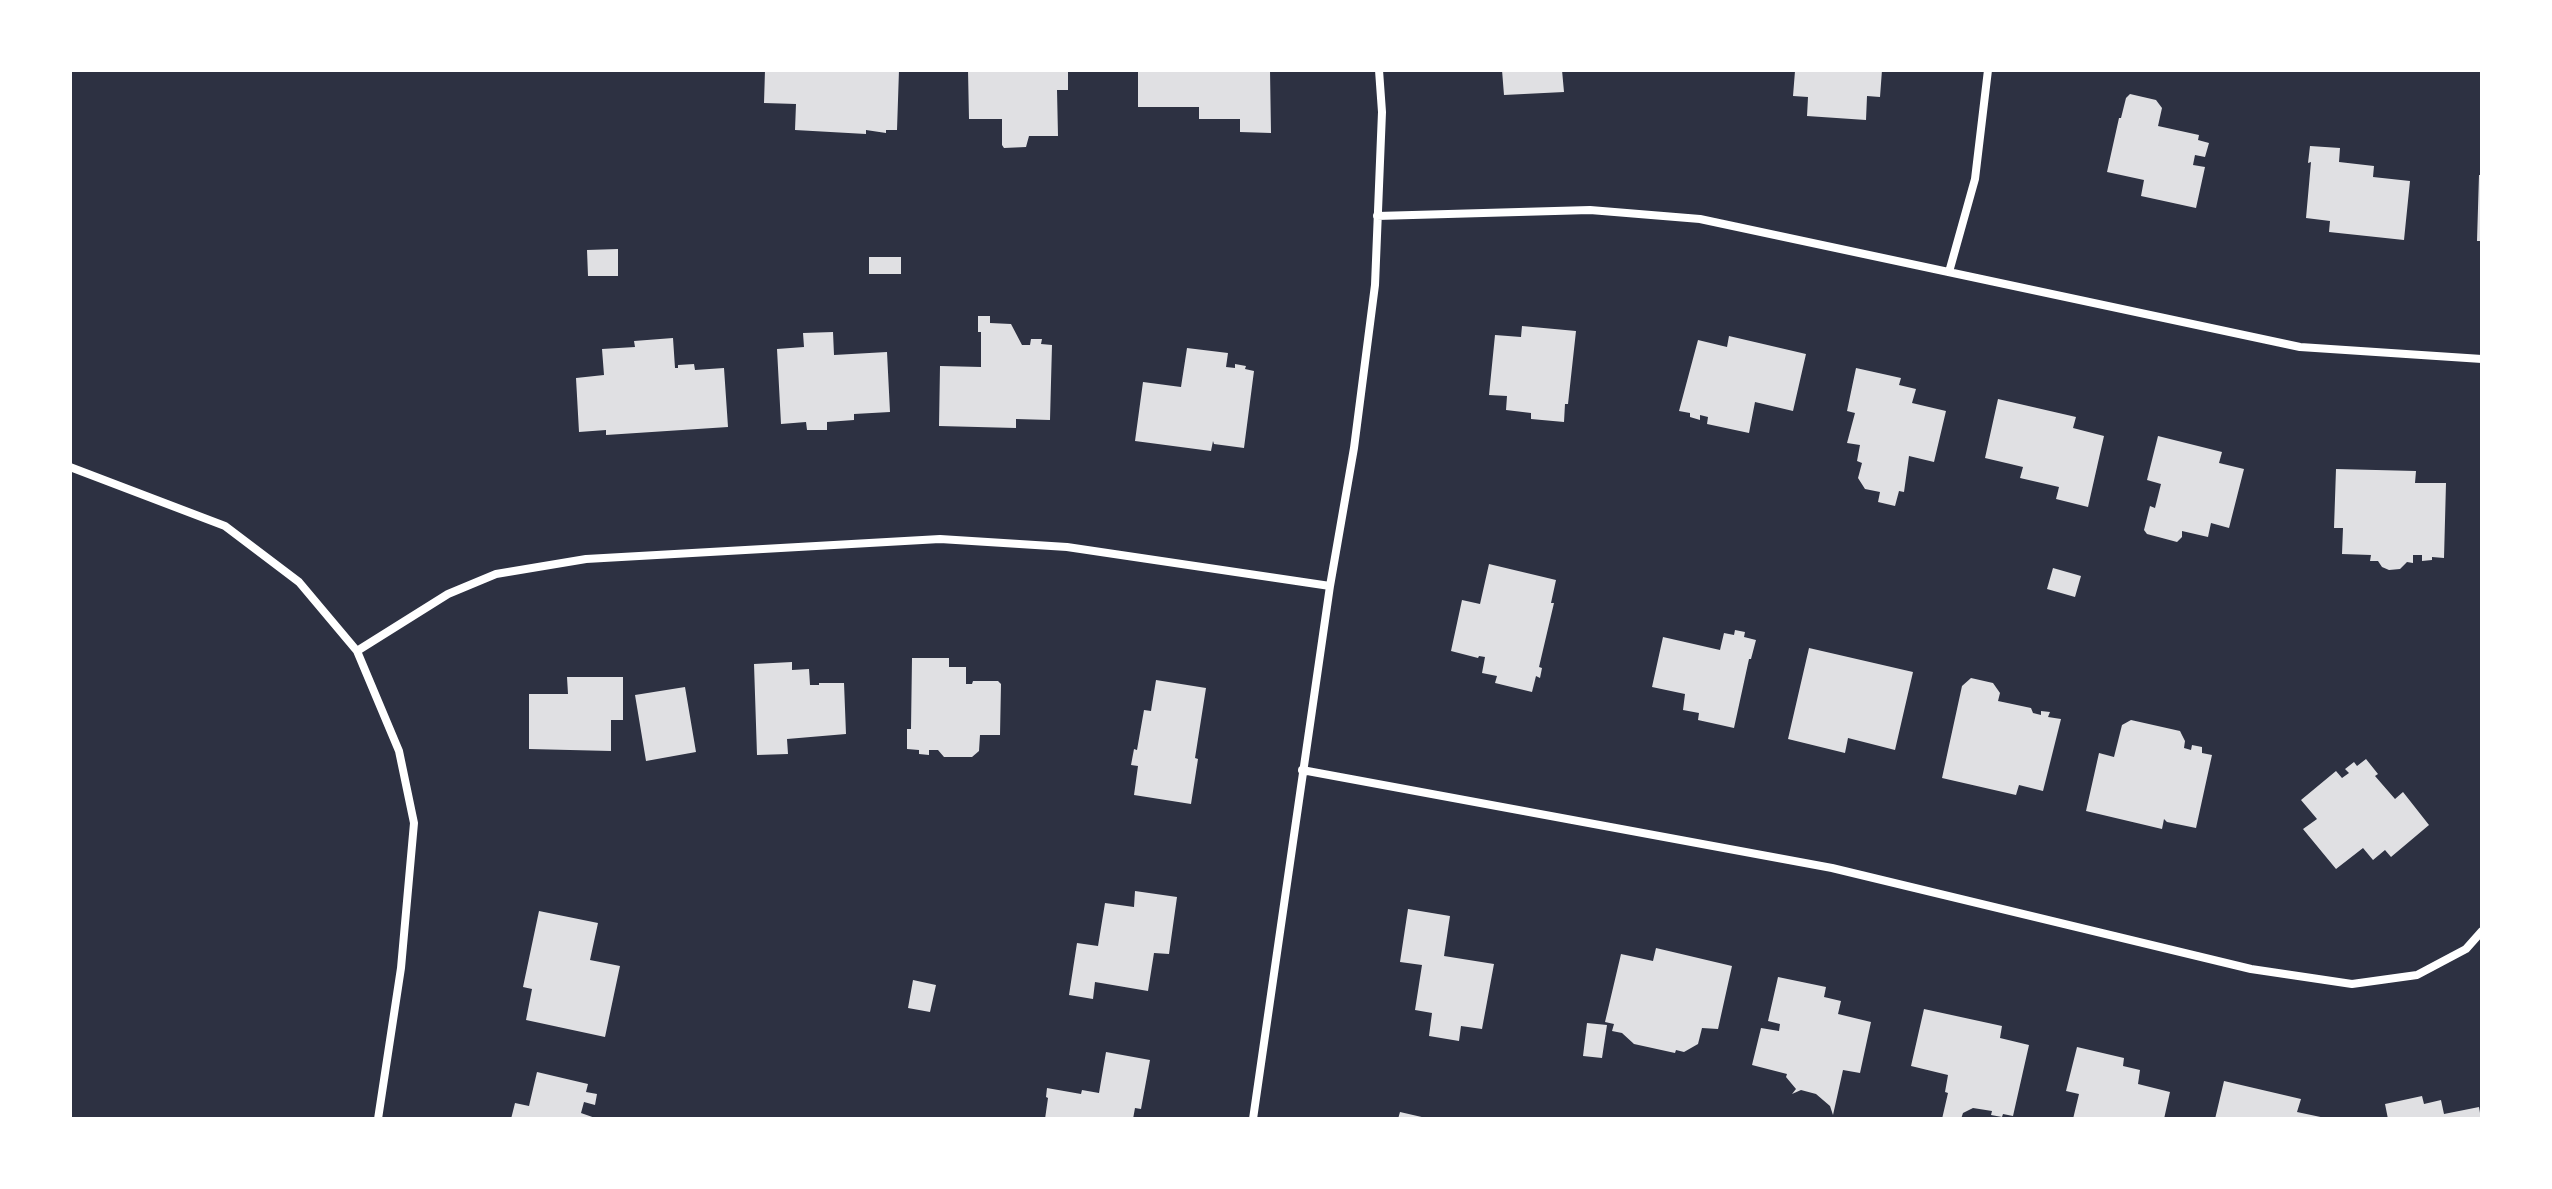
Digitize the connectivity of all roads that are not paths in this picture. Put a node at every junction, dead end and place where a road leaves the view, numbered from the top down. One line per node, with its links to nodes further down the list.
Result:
1 (1379, 70): 3 (street)
2 (1988, 70): 4 (street)
3 (1377, 216): 4 (street); 7 (street)
4 (1949, 272): 5 (street)
5 (2482, 359)
6 (70, 467): 8 (street)
7 (1330, 586): 8 (street); 9 (street)
8 (357, 651): 11 (street)
9 (1302, 770): 10 (street); 12 (street)
10 (2482, 931)
11 (378, 1119)
12 (1253, 1119)

